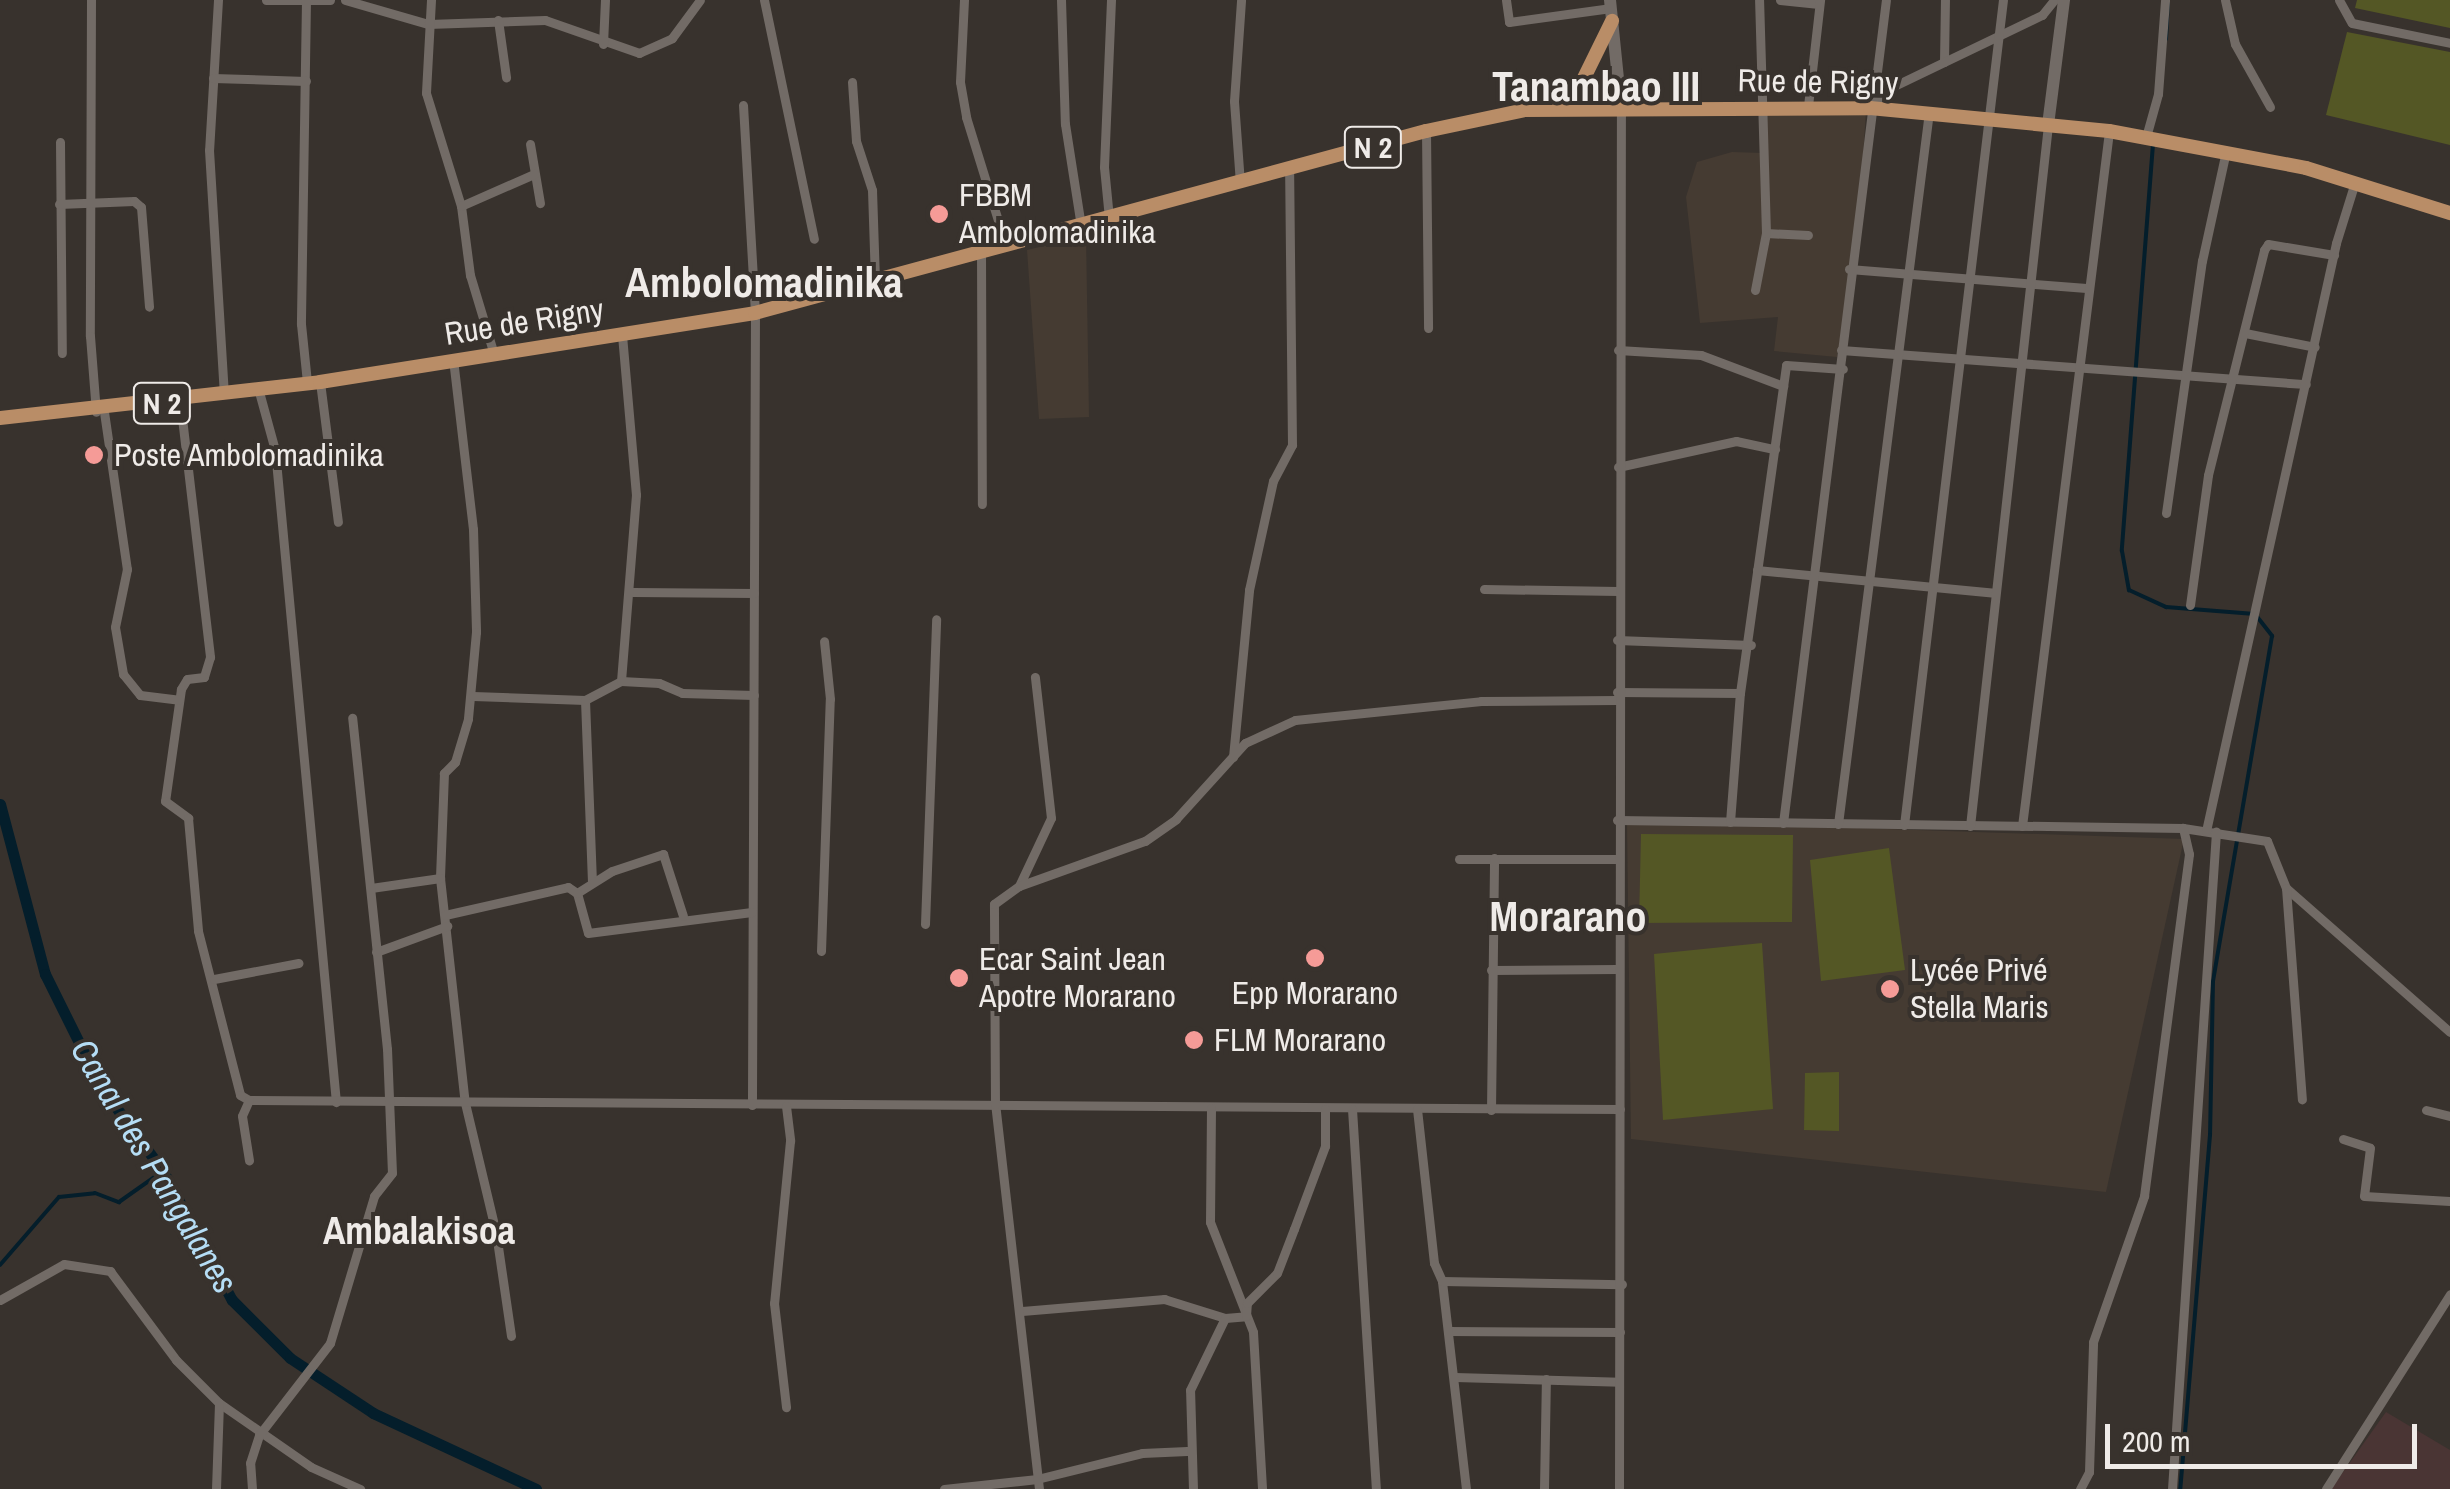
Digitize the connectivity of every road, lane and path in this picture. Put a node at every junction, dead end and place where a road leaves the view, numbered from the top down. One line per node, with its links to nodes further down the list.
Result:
1 (91, 0): 60 (street)
2 (218, 0): 35 (street)
3 (266, 0): 4 (street)
4 (306, 0): 5 (street); 36 (street)
5 (330, 0)
6 (345, 0): 29 (street)
7 (431, 0): 29 (street)
8 (606, 0): 31 (street)
9 (700, 0): 31 (street)
10 (764, 0): 67 (street)
11 (964, 0): 68 (street)
12 (1061, 0): 64 (street)
13 (1111, 0): 63 (street)
14 (1241, 0): 57 (street)
15 (1506, 0): 27 (street)
16 (1759, 0): 41 (street)
17 (1780, 0): 26 (street)
18 (1886, 0): 42 (street)
19 (1945, 0): 33 (street)
20 (2003, 0): 30 (street)
21 (2054, 0): 30 (street)
22 (2064, 0): 47 (street)
23 (2165, 0): 50 (street)
24 (2225, 0): 40 (street)
25 (2339, 0): 32 (street)
26 (1820, 2): 39 (street)
27 (1611, 10): 43 (street); 44 (main road)
28 (498, 20): 29 (street); 31 (street); 34 (street)
29 (428, 24): 61 (street)
30 (1999, 36): 33 (street); 46 (street)
31 (603, 44)
32 (2450, 44)
33 (1944, 62): 42 (street)
34 (506, 76)
35 (214, 78): 36 (street); 100 (street)
36 (306, 81): 96 (street)
37 (852, 82): 73 (street)
38 (743, 105): 79 (street)
39 (1808, 106): 41 (main road, Rue de Rigny / N 2); 42 (main road, Rue de Rigny / N 2)
40 (2270, 107)
41 (1765, 108): 43 (main road, Rue de Rigny / N 2); 65 (street)
42 (1870, 108): 45 (main road, Rue de Rigny / N 2); 71 (street)
43 (1621, 109): 44 (main road, Rue de Rigny / N 2); 84 (street)
44 (1545, 110): 48 (main road, Rue de Rigny / N 2)
45 (1928, 112): 46 (main road, Rue de Rigny / N 2); 72 (street)
46 (1992, 120): 47 (main road, Rue de Rigny / N 2); 74 (street)
47 (2048, 125): 49 (main road, Rue de Rigny / N 2); 75 (street)
48 (1426, 131): 54 (main road, Rue de Rigny / N 2); 80 (street)
49 (2109, 131): 50 (main road, Rue de Rigny / N 2); 76 (street)
50 (2146, 137): 53 (main road, Rue de Rigny / N 2)
51 (60, 142): 59 (street)
52 (530, 144): 55 (street)
53 (2226, 150): 56 (main road, Rue de Rigny / N 2); 94 (street)
54 (1289, 169): 57 (main road, Rue de Rigny / N 2); 132 (street)
55 (534, 174): 58 (street); 61 (street)
56 (2355, 182): 62 (main road, Rue de Rigny / N 2); 70 (street)
57 (1240, 183): 63 (main road, Rue de Rigny / N 2)
58 (540, 203)
59 (59, 204): 60 (street); 87 (street)
60 (91, 204): 78 (street); 102 (street)
61 (461, 206): 86 (street)
62 (2450, 214)
63 (1109, 218): 64 (main road, Rue de Rigny / N 2)
64 (1081, 226): 68 (main road, Rue de Rigny / N 2)
65 (1766, 233): 66 (street); 77 (street)
66 (1808, 236)
67 (814, 239)
68 (1006, 246): 69 (main road, Rue de Rigny / N 2)
69 (981, 252): 73 (main road, Rue de Rigny / N 2); 106 (street)
70 (2334, 255): 81 (street); 83 (street)
71 (1849, 269): 72 (street); 85 (street)
72 (1911, 275): 74 (street); 88 (street)
73 (875, 280): 79 (main road, Rue de Rigny / N 2)
74 (1967, 280): 75 (street); 90 (street)
75 (2028, 283): 76 (street); 91 (street)
76 (2086, 288): 92 (street)
77 (1756, 290)
78 (149, 307)
79 (754, 313): 82 (main road, Rue de Rigny / N 2); 116 (street)
80 (1428, 328)
81 (2246, 333): 83 (street); 95 (street)
82 (622, 336): 86 (main road, Rue de Rigny / N 2); 115 (street)
83 (2315, 347): 97 (street)
84 (1618, 350): 98 (street); 105 (street)
85 (1841, 350): 88 (street); 93 (street)
86 (493, 351): 89 (main road, Rue de Rigny / N 2)
87 (62, 353)
88 (1902, 355): 90 (street); 111 (street)
89 (452, 358): 96 (main road, Rue de Rigny / N 2); 126 (street)
90 (1958, 359): 91 (street); 112 (street)
91 (2021, 361): 92 (street); 117 (street)
92 (2078, 364): 94 (street); 139 (street)
93 (1842, 369): 98 (street); 110 (street)
94 (2186, 371): 95 (street); 107 (street)
95 (2236, 376): 97 (street); 118 (street)
96 (314, 382): 99 (main road, N 2); 108 (street)
97 (2306, 384): 141 (street)
98 (1783, 386): 104 (street)
99 (258, 388): 100 (main road, N 2); 165 (street)
100 (224, 393): 101 (main road, N 2)
101 (180, 401): 102 (main road, N 2); 129 (street)
102 (100, 412): 103 (main road, N 2); 129 (street)
103 (0, 418)
104 (1775, 450): 105 (street); 109 (street)
105 (1618, 467): 114 (street)
106 (982, 504)
107 (2166, 512)
108 (338, 522)
109 (1757, 570): 110 (street); 122 (street)
110 (1816, 575): 111 (street); 135 (street)
111 (1871, 581): 112 (street); 136 (street)
112 (1930, 587): 117 (street); 137 (street)
113 (1484, 589): 114 (street)
114 (1618, 591): 120 (street)
115 (633, 592): 116 (street); 124 (street)
116 (754, 593): 127 (street)
117 (1994, 593): 138 (street)
118 (2190, 605)
119 (936, 620): 154 (street)
120 (1618, 640): 122 (street); 128 (street)
121 (824, 641): 155 (street)
122 (1751, 645): 125 (street)
123 (1036, 677): 147 (street)
124 (621, 682): 127 (street); 130 (street)
125 (1740, 693): 128 (street); 134 (street)
126 (472, 696): 130 (street); 145 (street)
127 (754, 696): 151 (street)
128 (1617, 696): 132 (street); 133 (street)
129 (179, 700): 160 (street)
130 (585, 700): 146 (street)
131 (352, 718): 148 (street)
132 (1233, 757): 147 (street)
133 (1617, 820): 134 (street); 144 (street)
134 (1730, 822): 135 (street)
135 (1782, 822): 136 (street)
136 (1838, 824): 137 (street)
137 (1904, 825): 138 (street)
138 (1970, 826): 139 (street)
139 (2022, 826): 140 (street)
140 (2183, 828): 141 (street); 211 (street)
141 (2214, 831): 149 (street); 212 (street)
142 (1494, 858): 143 (street); 144 (street); 158 (street)
143 (1459, 859)
144 (1617, 859): 159 (street)
145 (440, 878): 148 (street); 153 (street)
146 (592, 881): 150 (street); 152 (street)
147 (1019, 886): 167 (street)
148 (371, 888): 156 (street)
149 (2286, 888): 161 (street); 163 (street)
150 (577, 894): 152 (street); 153 (street)
151 (752, 912): 152 (street); 168 (street)
152 (683, 916)
153 (446, 921): 156 (street); 166 (street)
154 (925, 924)
155 (821, 951)
156 (376, 952): 162 (street)
157 (299, 962): 160 (street)
158 (1490, 970): 159 (street); 175 (street)
159 (1617, 970): 174 (street)
160 (214, 979): 164 (street)
161 (2450, 1032)
162 (390, 1099): 165 (street); 166 (street); 198 (street)
163 (2302, 1099)
164 (248, 1100): 165 (street); 179 (street)
165 (336, 1102)
166 (465, 1103): 168 (street); 192 (street)
167 (995, 1104): 169 (street); 170 (street); 185 (street)
168 (752, 1105): 169 (street)
169 (786, 1106): 197 (street)
170 (1210, 1108): 171 (street); 186 (street)
171 (1325, 1108): 172 (street); 186 (street)
172 (1352, 1109): 173 (street); 207 (street)
173 (1417, 1109): 175 (street); 181 (street)
174 (1620, 1109): 175 (street); 182 (street)
175 (1491, 1110)
176 (2426, 1110): 177 (street)
177 (2450, 1116)
178 (2343, 1139): 180 (street)
179 (248, 1160)
180 (2450, 1201)
181 (1442, 1281): 182 (street); 190 (street)
182 (1622, 1284): 191 (street)
183 (2450, 1294): 188 (street)
184 (0, 1300): 196 (street)
185 (1022, 1311): 187 (street); 200 (street)
186 (1246, 1316): 187 (street); 206 (street)
187 (1225, 1318): 199 (street)
188 (2438, 1319): 189 (street); 213 (street)
189 (2450, 1324)
190 (1448, 1331): 191 (street); 193 (street)
191 (1620, 1332): 195 (street)
192 (511, 1336)
193 (1455, 1376): 194 (street); 208 (street)
194 (1546, 1379): 195 (street); 209 (street)
195 (1618, 1382): 210 (street)
196 (219, 1404): 198 (street); 201 (street)
197 (786, 1407)
198 (260, 1436): 202 (street); 203 (street)
199 (1188, 1451): 200 (street); 205 (street)
200 (1038, 1484): 204 (street)
201 (216, 1489)
202 (252, 1489)
203 (360, 1489)
204 (944, 1489)
205 (1193, 1489)
206 (1262, 1489)
207 (1376, 1489)
208 (1466, 1489)
209 (1544, 1489)
210 (1619, 1489)
211 (2080, 1489)
212 (2172, 1489)
213 (2326, 1489)

